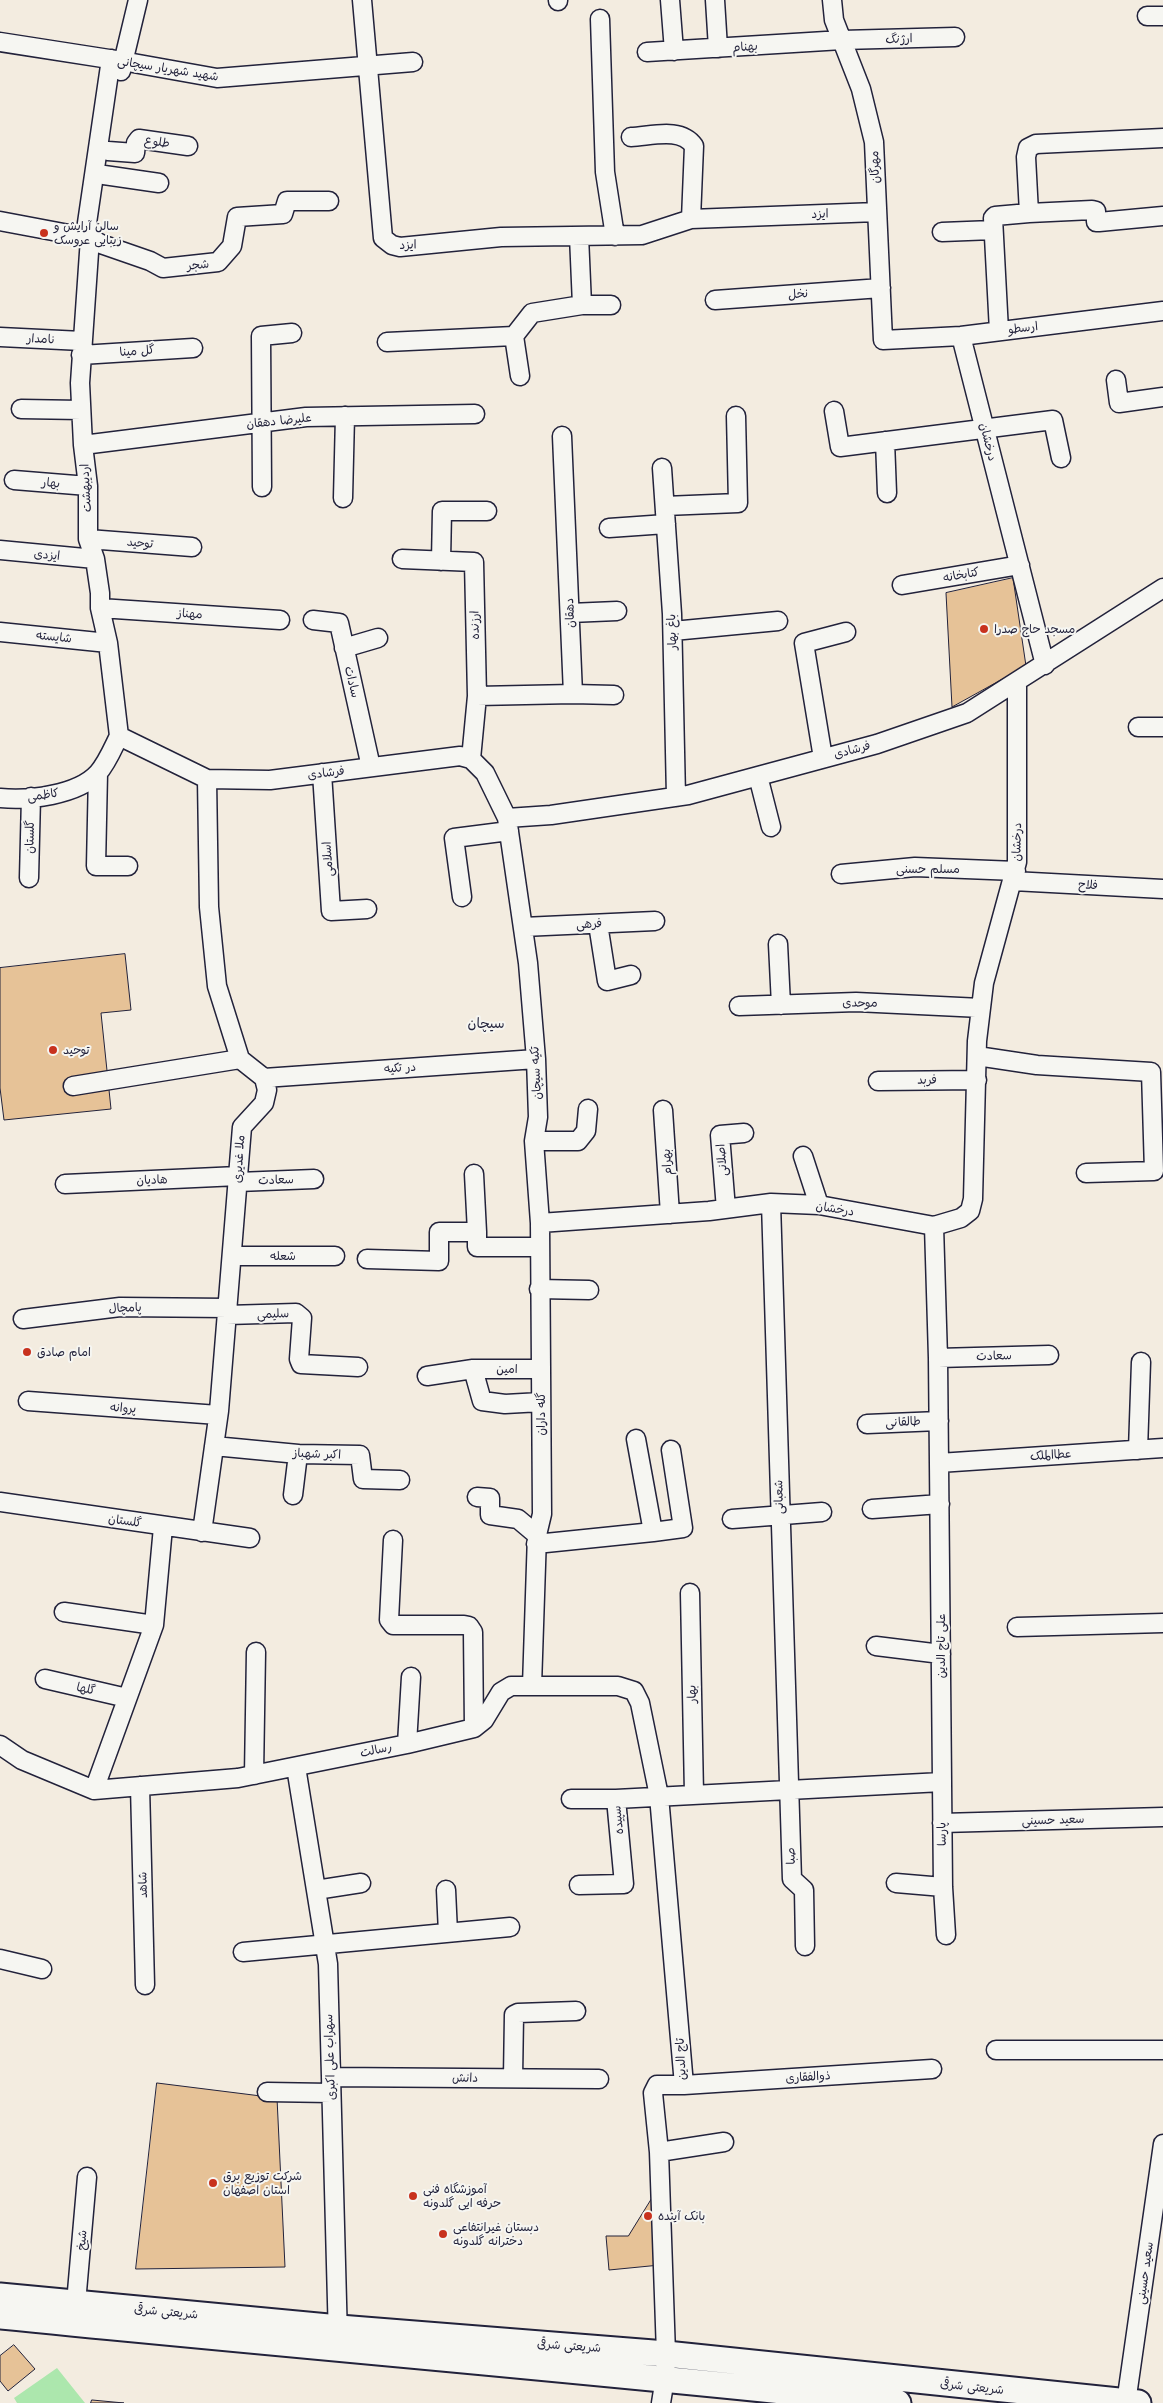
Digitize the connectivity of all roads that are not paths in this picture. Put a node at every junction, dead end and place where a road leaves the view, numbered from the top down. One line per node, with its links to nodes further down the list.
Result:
1 (138, 0): 13 (street)
2 (362, 0): 15 (street)
3 (670, 0): 11 (street)
4 (715, 0): 10 (street)
5 (832, 0): 8 (street, مهرگان)
6 (600, 20): 31 (street)
7 (955, 37): 8 (street, ارژنگ)
8 (842, 40): 10 (street, بهنام); 23 (street, مهرگان)
9 (0, 42): 13 (street, شهید شهریار سیچانی)
10 (718, 48): 11 (street, بهنام)
11 (674, 51): 12 (street, بهنام)
12 (647, 52)
13 (116, 60): 15 (street, شهید شهریار سیچانی); 19 (street, اردیبهشت); 32 (street, اردیبهشت)
14 (413, 62): 15 (street, شهید شهریار سیچانی)
15 (368, 66): 30 (street, ایزد)
16 (631, 137): 26 (street)
17 (1163, 138): 24 (street)
18 (188, 146): 19 (street, طلوع)
19 (108, 150): 20 (street, اردیبهشت)
20 (104, 175): 21 (street); 32 (street, اردیبهشت)
21 (159, 183)
22 (329, 201): 32 (street, شجر)
23 (877, 212): 26 (street, ایزد); 33 (street, مهرگان)
24 (1029, 213): 25 (street); 28 (street)
25 (1163, 216)
26 (691, 219): 31 (street, ایزد)
27 (0, 221): 32 (street)
28 (993, 230): 29 (street); 38 (street)
29 (942, 232)
30 (579, 236): 31 (street, ایزد); 35 (street)
31 (615, 236)
32 (90, 238): 45 (street, اردیبهشت)
33 (881, 288): 34 (street, نخل); 43 (street, مهرگان)
34 (715, 300)
35 (582, 304): 36 (street); 40 (street)
36 (611, 304)
37 (1163, 310): 38 (street, ارسطو)
38 (999, 331): 41 (street, ارسطو)
39 (292, 333): 56 (street)
40 (514, 336): 44 (street); 47 (street)
41 (961, 336): 43 (street, ارسطو); 57 (street, درخشان)
42 (0, 337): 45 (street, نامدار)
43 (883, 340)
44 (387, 342)
45 (82, 348): 46 (street, گل مینا); 51 (street, اردیبهشت)
46 (193, 348)
47 (520, 376)
48 (1116, 380): 49 (street)
49 (1163, 397)
50 (21, 409): 51 (street)
51 (81, 410): 60 (street, اردیبهشت)
52 (834, 412): 59 (street)
53 (475, 414): 54 (street, علیرضا دهقان)
54 (346, 416): 56 (street, علیرضا دهقان); 67 (street)
55 (736, 416): 68 (street)
56 (263, 423): 60 (street, علیرضا دهقان); 65 (street)
57 (985, 430): 59 (street); 61 (street); 78 (street, درخشان)
58 (562, 436): 83 (street, دهقان)
59 (885, 441): 66 (street)
60 (83, 446): 64 (street, اردیبهشت)
61 (1061, 458)
62 (662, 468): 68 (street, باغ بهار)
63 (14, 480): 64 (street, بهار)
64 (88, 486): 72 (street, اردیبهشت)
65 (262, 487)
66 (888, 492)
67 (343, 498)
68 (665, 506): 70 (street, باغ بهار)
69 (487, 511): 77 (street)
70 (666, 524): 71 (street); 87 (street, باغ بهار)
71 (608, 528)
72 (88, 539): 73 (street, توحید); 75 (street, اردیبهشت)
73 (192, 547)
74 (0, 550): 75 (street, ایزدی)
75 (95, 560): 81 (street, اردیبهشت)
76 (402, 560): 77 (street, ارزنده)
77 (441, 561): 97 (street, ارزنده)
78 (1020, 565): 79 (street, کتابخانه); 93 (street, درخشان)
79 (902, 585)
80 (1163, 588): 93 (street, فرشادی)
81 (100, 608): 84 (street, مهناز); 91 (street, اردیبهشت)
82 (617, 611): 83 (street)
83 (570, 613): 95 (street, دهقان)
84 (280, 620)
85 (313, 620): 92 (street, سادات)
86 (778, 621): 87 (street)
87 (673, 631): 109 (street, باغ بهار)
88 (0, 632): 91 (street, شایسته)
89 (846, 632): 101 (street)
90 (378, 638): 92 (street)
91 (108, 643): 100 (street, اردیبهشت)
92 (344, 648): 103 (street, سادات)
93 (1045, 665): 94 (street, فرشادی)
94 (1017, 683): 101 (street, فرشادی); 115 (street, درخشان)
95 (573, 694): 96 (street); 97 (street)
96 (614, 695)
97 (477, 696): 102 (street, ارزنده)
98 (1138, 727): 99 (street)
99 (1163, 727)
100 (119, 736): 104 (street, کاظمی); 107 (street, فرشادی)
101 (823, 758): 106 (street, فرشادی)
102 (471, 759): 103 (street, فرشادی); 111 (street)
103 (371, 767): 105 (street, فرشادی)
104 (98, 773): 108 (street, کاظمی); 113 (street)
105 (322, 773): 107 (street, فرشادی); 119 (street, اسلامی)
106 (758, 776): 109 (street, فرشادی); 112 (street)
107 (207, 779): 129 (street)
108 (31, 797): 110 (street, کاظمی); 116 (street, گلستان)
109 (676, 797): 111 (street, فرشادی)
110 (0, 798)
111 (508, 824): 118 (street, فرشادی); 122 (street)
112 (771, 828)
113 (128, 866)
114 (841, 874): 115 (street, مسلم حسنی)
115 (1014, 876): 117 (street, فلاح); 127 (street, درخشان)
116 (29, 878)
117 (1163, 889)
118 (462, 897)
119 (367, 909)
120 (655, 921): 121 (street, فرهی)
121 (598, 924): 122 (street, فرهی); 124 (street)
122 (523, 927): 130 (street, تکیه سیچان)
123 (778, 944): 125 (street)
124 (631, 975)
125 (781, 1004): 126 (street, موحدی); 127 (street, موحدی)
126 (739, 1006)
127 (981, 1008): 128 (street, درخشان)
128 (977, 1056): 131 (street); 133 (street, درخشان)
129 (240, 1059): 132 (street); 135 (street)
130 (536, 1059): 132 (street, در تکیه); 139 (street, تکیه سیچان)
131 (1157, 1069): 141 (street)
132 (264, 1078): 143 (street, ملا غدیری)
133 (977, 1080): 134 (street, فربد); 151 (street, درخشان)
134 (878, 1081)
135 (73, 1086)
136 (588, 1109): 139 (street)
137 (663, 1110): 149 (street, بهرام)
138 (744, 1133): 148 (street, اصلانی)
139 (534, 1141): 150 (street, گله داران)
140 (803, 1156): 147 (street)
141 (1086, 1173)
142 (474, 1174): 152 (street)
143 (238, 1179): 144 (street, سعادت); 145 (street, هادیان); 154 (street, ملا غدیری)
144 (314, 1179)
145 (65, 1184)
146 (771, 1203): 147 (street, درخشان); 148 (street, درخشان); 187 (street, شعبانی)
147 (820, 1205): 151 (street, درخشان)
148 (726, 1209): 149 (street, درخشان)
149 (670, 1214): 150 (street, درخشان)
150 (540, 1223): 153 (street, گله داران)
151 (934, 1226): 162 (street, علی تاج الدین)
152 (477, 1232): 153 (street); 156 (street)
153 (540, 1247): 157 (street, گله داران)
154 (232, 1256): 155 (street, شعله); 159 (street, ملا غدیری)
155 (335, 1256)
156 (367, 1260)
157 (539, 1289): 158 (street); 166 (street, گله داران)
158 (589, 1290)
159 (227, 1312): 160 (street, پامچال); 164 (street, سلیمی); 170 (street, ملا غدیری)
160 (23, 1319)
161 (1049, 1355): 162 (street, سعادت)
162 (938, 1358): 171 (street, علی تاج الدین)
163 (1141, 1362): 177 (street)
164 (358, 1367)
165 (473, 1369): 166 (street, امین); 167 (street, امین); 169 (street)
166 (541, 1369): 169 (street, گله داران)
167 (427, 1376)
168 (28, 1401): 170 (street, پروانه)
169 (541, 1402): 193 (street, گله داران)
170 (218, 1414): 174 (street, ملا غدیری)
171 (939, 1421): 172 (street, طالقانی); 179 (street, علی تاج الدین)
172 (867, 1424)
173 (636, 1439): 191 (street)
174 (214, 1446): 178 (street, اکبر شهباز); 190 (street, ملا غدیری)
175 (1163, 1448): 177 (street, عطاالملک)
176 (672, 1450): 191 (street)
177 (1138, 1450): 179 (street, عطاالملک)
178 (298, 1454): 180 (street, اکبر شهباز); 181 (street)
179 (939, 1463): 184 (street, علی تاج الدین)
180 (400, 1480)
181 (293, 1495)
182 (477, 1497): 193 (street)
183 (0, 1502): 189 (street, گلستان)
184 (940, 1504): 185 (street); 202 (street, علی تاج الدین)
185 (872, 1509)
186 (822, 1512): 187 (street)
187 (780, 1515): 188 (street); 215 (street, شعبانی)
188 (732, 1519)
189 (163, 1527): 190 (street, گلستان); 198 (street)
190 (202, 1532): 192 (street, گلستان)
191 (653, 1532): 193 (street)
192 (250, 1538)
193 (536, 1539): 205 (street, گله داران)
194 (392, 1540): 207 (street)
195 (690, 1593): 216 (street, بهار)
196 (64, 1612): 198 (street)
197 (1163, 1623): 199 (street)
198 (154, 1625): 206 (street)
199 (1017, 1627)
200 (876, 1646): 202 (street)
201 (256, 1652): 211 (street)
202 (941, 1654): 212 (street, علی تاج الدین)
203 (411, 1676): 208 (street)
204 (45, 1679): 206 (street, گلها)
205 (532, 1686): 207 (street); 217 (street)
206 (127, 1698): 214 (street)
207 (474, 1728): 208 (street, رسالت)
208 (407, 1744): 210 (street, رسالت)
209 (1, 1748): 214 (street, رسالت)
210 (296, 1767): 211 (street, رسالت); 226 (street, سهراب علی اکبری)
211 (254, 1775): 213 (street, رسالت)
212 (942, 1782): 215 (street); 221 (street, پارسا)
213 (140, 1786): 214 (street, رسالت); 236 (street, شاهد)
214 (94, 1790)
215 (788, 1790): 216 (street); 232 (street, صبا)
216 (694, 1794): 217 (street)
217 (659, 1796): 219 (street, سپیده); 244 (street, تاج الدین)
218 (571, 1799): 219 (street)
219 (616, 1799): 224 (street, سپیده)
220 (1163, 1817): 221 (street, سعید حسینی)
221 (942, 1823): 225 (street, پارسا)
222 (361, 1883): 226 (street)
223 (896, 1883): 225 (street)
224 (580, 1886)
225 (943, 1886): 230 (street, پارسا)
226 (316, 1890): 231 (street, سهراب علی اکبری)
227 (446, 1890): 229 (street)
228 (510, 1927): 229 (street)
229 (448, 1933): 231 (street)
230 (946, 1935)
231 (324, 1945): 233 (street); 243 (street, سهراب علی اکبری)
232 (805, 1946)
233 (243, 1952)
234 (0, 1959): 235 (street)
235 (42, 1969)
236 (145, 1985)
237 (576, 2011): 241 (street)
238 (996, 2050): 239 (street)
239 (1163, 2050)
240 (932, 2069): 244 (street, ذوالفقاری)
241 (513, 2078): 242 (street, دانش); 243 (street, دانش)
242 (599, 2079)
243 (331, 2085): 245 (street, دانش); 253 (street, سهراب علی اکبری)
244 (684, 2085): 248 (street, تاج الدین)
245 (267, 2092)
246 (724, 2142): 248 (street)
247 (1163, 2144): 259 (street, سعید حسینی)
248 (659, 2152): 254 (street, تاج الدین)
249 (87, 2177): 251 (street, شیخ)
250 (0, 2296): 251 (main road, شریعتی شرقی)
251 (76, 2303): 253 (main road, شریعتی شرقی)
252 (0, 2316): 253 (main road, شریعتی شرقی)
253 (338, 2339): 254 (main road, شریعتی شرقی)
254 (666, 2366): 255 (main road, شریعتی شرقی); 256 (main road, شریعتی شرقی); 258 (street, تاج الدین)
255 (785, 2367): 256 (street); 257 (main road, شریعتی شرقی)
256 (782, 2397): 257 (main road, شریعتی شرقی)
257 (892, 2397): 259 (main road, شریعتی شرقی)
258 (661, 2403)
259 (1130, 2403)

